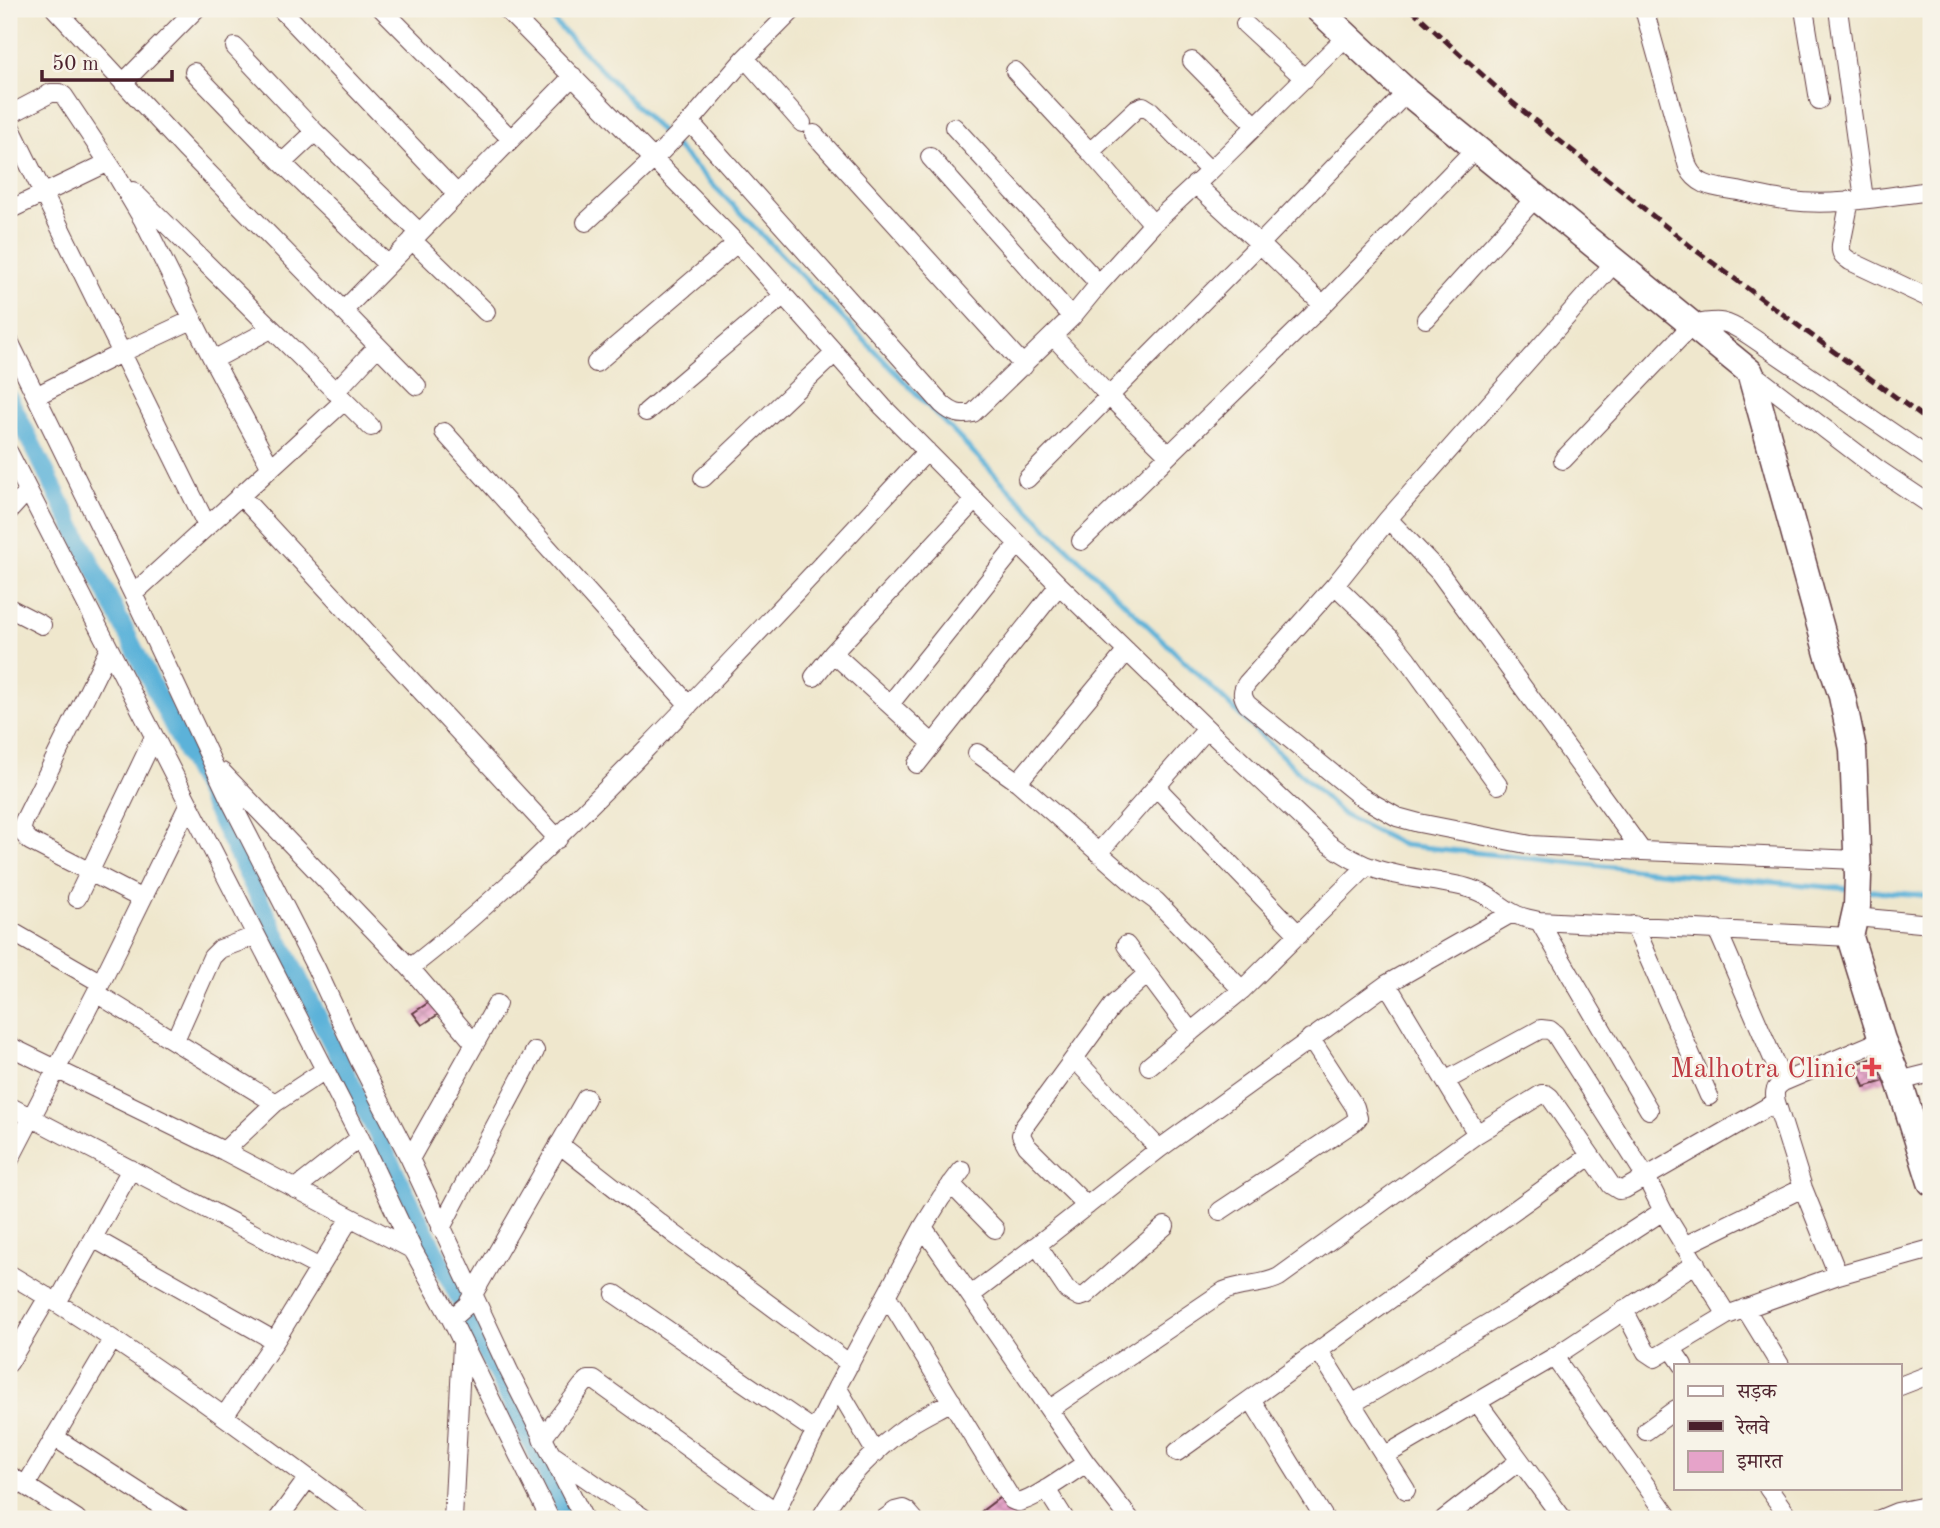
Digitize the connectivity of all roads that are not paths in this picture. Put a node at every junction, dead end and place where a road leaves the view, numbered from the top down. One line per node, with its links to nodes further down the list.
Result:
1 (281, 9): 40 (street)
2 (382, 9): 29 (street)
3 (506, 9): 18 (street)
4 (794, 9): 14 (street)
5 (1318, 9): 12 (street)
6 (1644, 9): 42 (street)
7 (1804, 9): 22 (street)
8 (1838, 9): 42 (street)
9 (59, 10): 20 (street)
10 (185, 12): 20 (street)
11 (1245, 24): 19 (street)
12 (1347, 36): 19 (street); 21 (street)
13 (235, 47): 28 (street)
14 (745, 58): 24 (street); 69 (street)
15 (1192, 61): 26 (street)
16 (1015, 71): 32 (street)
17 (194, 72): 34 (street)
18 (573, 76): 29 (street); 30 (street)
19 (1305, 79): 26 (street)
20 (123, 83): 55 (street)
21 (1407, 92): 31 (street); 48 (street)
22 (1819, 100)
23 (9, 115): 35 (street)
24 (690, 122): 30 (street); 69 (street)
25 (9, 124): 39 (street)
26 (1256, 126): 36 (street)
27 (954, 127): 51 (street)
28 (315, 132): 34 (street); 46 (street)
29 (511, 139): 40 (street)
30 (665, 148): 44 (street); 47 (street)
31 (1476, 148): 41 (street); 54 (street)
32 (1090, 152): 36 (street); 45 (street)
33 (930, 157): 57 (street)
34 (282, 163): 50 (street)
35 (110, 167): 39 (street); 59 (street); 61 (street)
36 (1210, 171): 37 (street)
37 (1195, 184): 45 (street); 48 (street)
38 (1931, 191): 42 (street)
39 (42, 194): 43 (street); 65 (street)
40 (457, 194): 46 (street)
41 (1535, 197): 49 (street); 58 (street)
42 (1857, 200): 53 (street)
43 (9, 210)
44 (586, 222)
45 (1153, 224): 51 (street)
46 (416, 236): 50 (street); 56 (street)
47 (737, 243): 52 (street); 68 (street)
48 (1260, 244): 54 (street); 74 (street)
49 (1615, 262): 60 (street); 91 (street)
50 (387, 265): 55 (street)
51 (1099, 284): 57 (street)
52 (784, 295): 66 (street); 75 (street)
53 (1931, 299)
54 (1323, 305): 80 (street)
55 (343, 311): 64 (street)
56 (486, 312)
57 (1072, 317): 62 (street)
58 (1426, 319)
59 (192, 320): 65 (street); 67 (street)
60 (1692, 325): 70 (street); 81 (street); 82 (street)
61 (271, 329): 67 (street); 73 (street)
62 (1053, 336): 69 (street); 74 (street)
63 (9, 341): 72 (street)
64 (378, 346): 71 (street); 73 (street)
65 (121, 352): 72 (street); 92 (street)
66 (835, 353): 78 (street); 84 (street)
67 (213, 360): 83 (street)
68 (596, 363)
69 (1024, 366)
70 (1742, 366): 89 (street); 120 (street)
71 (417, 386)
72 (36, 396): 97 (street)
73 (340, 396): 76 (street); 83 (street)
74 (1109, 396): 80 (street); 85 (street)
75 (646, 412)
76 (371, 427)
77 (444, 432): 105 (street)
78 (927, 451): 88 (street); 105 (street)
79 (9, 453): 86 (street)
80 (1170, 455): 93 (street)
81 (1931, 459)
82 (1563, 460)
83 (271, 468): 87 (street)
84 (703, 478)
85 (1027, 480)
86 (29, 493): 90 (street); 100 (street)
87 (240, 495): 92 (street); 116 (street)
88 (975, 500): 94 (street); 102 (street)
89 (1929, 500)
90 (9, 511)
91 (1388, 519): 96 (street); 117 (street)
92 (207, 526): 97 (street)
93 (1081, 541)
94 (1018, 544): 95 (street); 104 (street)
95 (1059, 585): 101 (street); 108 (street)
96 (1335, 585): 113 (street); 117 (street)
97 (133, 594): 110 (street)
98 (9, 607): 99 (street)
99 (42, 625)
100 (108, 649): 107 (street); 121 (street)
101 (1127, 651): 106 (street); 112 (street)
102 (833, 653): 103 (street); 104 (street)
103 (814, 677)
104 (890, 704): 108 (street)
105 (689, 705): 116 (street)
106 (1207, 729): 114 (street); 119 (street)
107 (153, 737): 115 (street); 121 (street)
108 (932, 743): 111 (street)
109 (976, 753): 112 (street)
110 (212, 762): 134 (street); 168 (street)
111 (917, 764)
112 (1018, 782): 118 (street)
113 (1498, 785)
114 (1157, 788): 118 (street); 131 (street)
115 (188, 806): 123 (street); 132 (street)
116 (558, 839): 134 (street)
117 (1642, 851): 120 (street)
118 (1098, 853): 138 (street)
119 (1366, 867): 124 (street); 131 (street)
120 (1858, 868): 125 (street)
121 (90, 872): 122 (street); 123 (street)
122 (77, 898)
123 (142, 899): 137 (street)
124 (1512, 913): 126 (street); 136 (street)
125 (1854, 920): 127 (street); 129 (street); 142 (street)
126 (1539, 921): 128 (street); 160 (street)
127 (1931, 924)
128 (1634, 925): 129 (street); 155 (street)
129 (1717, 929): 153 (street)
130 (9, 930): 137 (street)
131 (1298, 935): 138 (street)
132 (256, 936): 143 (street); 150 (street)
133 (1126, 945): 135 (street)
134 (410, 968): 144 (street)
135 (1147, 974): 140 (street); 147 (street)
136 (1387, 984): 141 (street); 152 (street)
137 (99, 988): 143 (street); 149 (street)
138 (1242, 990): 140 (street)
139 (497, 1004): 144 (street)
140 (1191, 1032): 148 (street)
141 (1310, 1038): 165 (street); 176 (street)
142 (1882, 1040): 153 (street); 154 (street)
143 (175, 1041): 158 (street)
144 (475, 1044): 168 (street)
145 (9, 1046): 149 (street)
146 (535, 1051): 181 (street)
147 (1074, 1058): 165 (street); 175 (street)
148 (1149, 1066)
149 (57, 1070): 161 (street); 166 (street)
150 (325, 1070): 158 (street); 163 (street)
151 (1931, 1073): 154 (street)
152 (1445, 1081): 162 (street); 171 (street)
153 (1783, 1082): 157 (street)
154 (1899, 1082): 172 (street)
155 (1709, 1096)
156 (586, 1098): 164 (street)
157 (1776, 1102): 171 (street); 173 (street)
158 (275, 1103): 166 (street)
159 (9, 1106): 161 (street)
160 (1649, 1110)
161 (31, 1117): 169 (street); 170 (street)
162 (1477, 1134): 167 (street); 217 (street)
163 (360, 1138): 174 (street); 187 (street)
164 (559, 1144): 196 (street); 207 (street)
165 (1159, 1149): 175 (street)
166 (224, 1151): 174 (street)
167 (1590, 1156): 171 (street); 204 (street)
168 (410, 1159): 181 (street)
169 (9, 1161)
170 (131, 1170): 183 (street); 189 (street)
171 (1646, 1177): 177 (street)
172 (1931, 1182)
173 (1803, 1188): 185 (street); 191 (street)
174 (295, 1189): 178 (street)
175 (1087, 1206): 184 (street)
176 (1220, 1211)
177 (1664, 1211): 185 (street); 216 (street)
178 (350, 1218): 187 (street); 189 (street)
179 (1165, 1226): 184 (street)
180 (923, 1227): 182 (street); 193 (street); 194 (street)
181 (441, 1228): 196 (street)
182 (995, 1229)
183 (93, 1238): 195 (street); 201 (street)
184 (1037, 1245): 193 (street)
185 (1684, 1245): 188 (street)
186 (1931, 1249): 191 (street)
187 (413, 1250): 196 (street)
188 (1696, 1263): 198 (street); 199 (street)
189 (320, 1268): 201 (street)
190 (9, 1274): 195 (street)
191 (1838, 1276): 197 (street)
192 (615, 1294): 220 (street)
193 (971, 1295): 217 (street)
194 (887, 1296): 207 (street); 214 (street)
195 (53, 1300): 200 (street); 206 (street)
196 (463, 1308): 202 (street); 223 (street)
197 (1745, 1308): 199 (street); 209 (street)
198 (1624, 1310): 203 (street); 205 (street)
199 (1727, 1315): 203 (street)
200 (112, 1340): 219 (street); 222 (street)
201 (275, 1341): 219 (street)
202 (462, 1343): 242 (street); 243 (street)
203 (1672, 1349): 208 (street)
204 (1320, 1351): 213 (street); 216 (street)
205 (1554, 1357): 215 (street); 253 (street)
206 (9, 1363)
207 (850, 1364): 212 (street)
208 (1682, 1364)
209 (1779, 1364)
210 (1931, 1374): 211 (street)
211 (1902, 1385)
212 (837, 1387): 220 (street); 225 (street)
213 (1251, 1399): 224 (street); 251 (street)
214 (952, 1401): 225 (street); 232 (street)
215 (1477, 1402): 226 (street); 227 (street)
216 (1352, 1404): 226 (street)
217 (1050, 1409): 228 (street)
218 (1674, 1410): 221 (street)
219 (225, 1415): 230 (street)
220 (815, 1430): 236 (street)
221 (1646, 1430)
222 (54, 1437): 231 (street); 238 (street)
223 (546, 1446): 236 (street); 244 (street); 245 (street)
224 (1177, 1452)
225 (876, 1453): 246 (street)
226 (1384, 1456): 233 (street)
227 (1519, 1461): 237 (street); 252 (street)
228 (1086, 1463): 232 (street); 250 (street)
229 (9, 1475): 231 (street)
230 (308, 1478): 240 (street); 241 (street)
231 (26, 1485): 239 (street)
232 (1045, 1489): 249 (street)
233 (1406, 1490)
234 (1769, 1490): 254 (street)
235 (1931, 1506): 255 (street)
236 (774, 1515)
237 (1453, 1516)
238 (176, 1518)
239 (77, 1519)
240 (278, 1519)
241 (363, 1519)
242 (453, 1519)
243 (550, 1519)
244 (584, 1519)
245 (645, 1519)
246 (820, 1519)
247 (884, 1519): 248 (street)
248 (914, 1519)
249 (1065, 1519)
250 (1130, 1519)
251 (1325, 1519)
252 (1563, 1519)
253 (1670, 1519)
254 (1790, 1519)
255 (1880, 1519)

